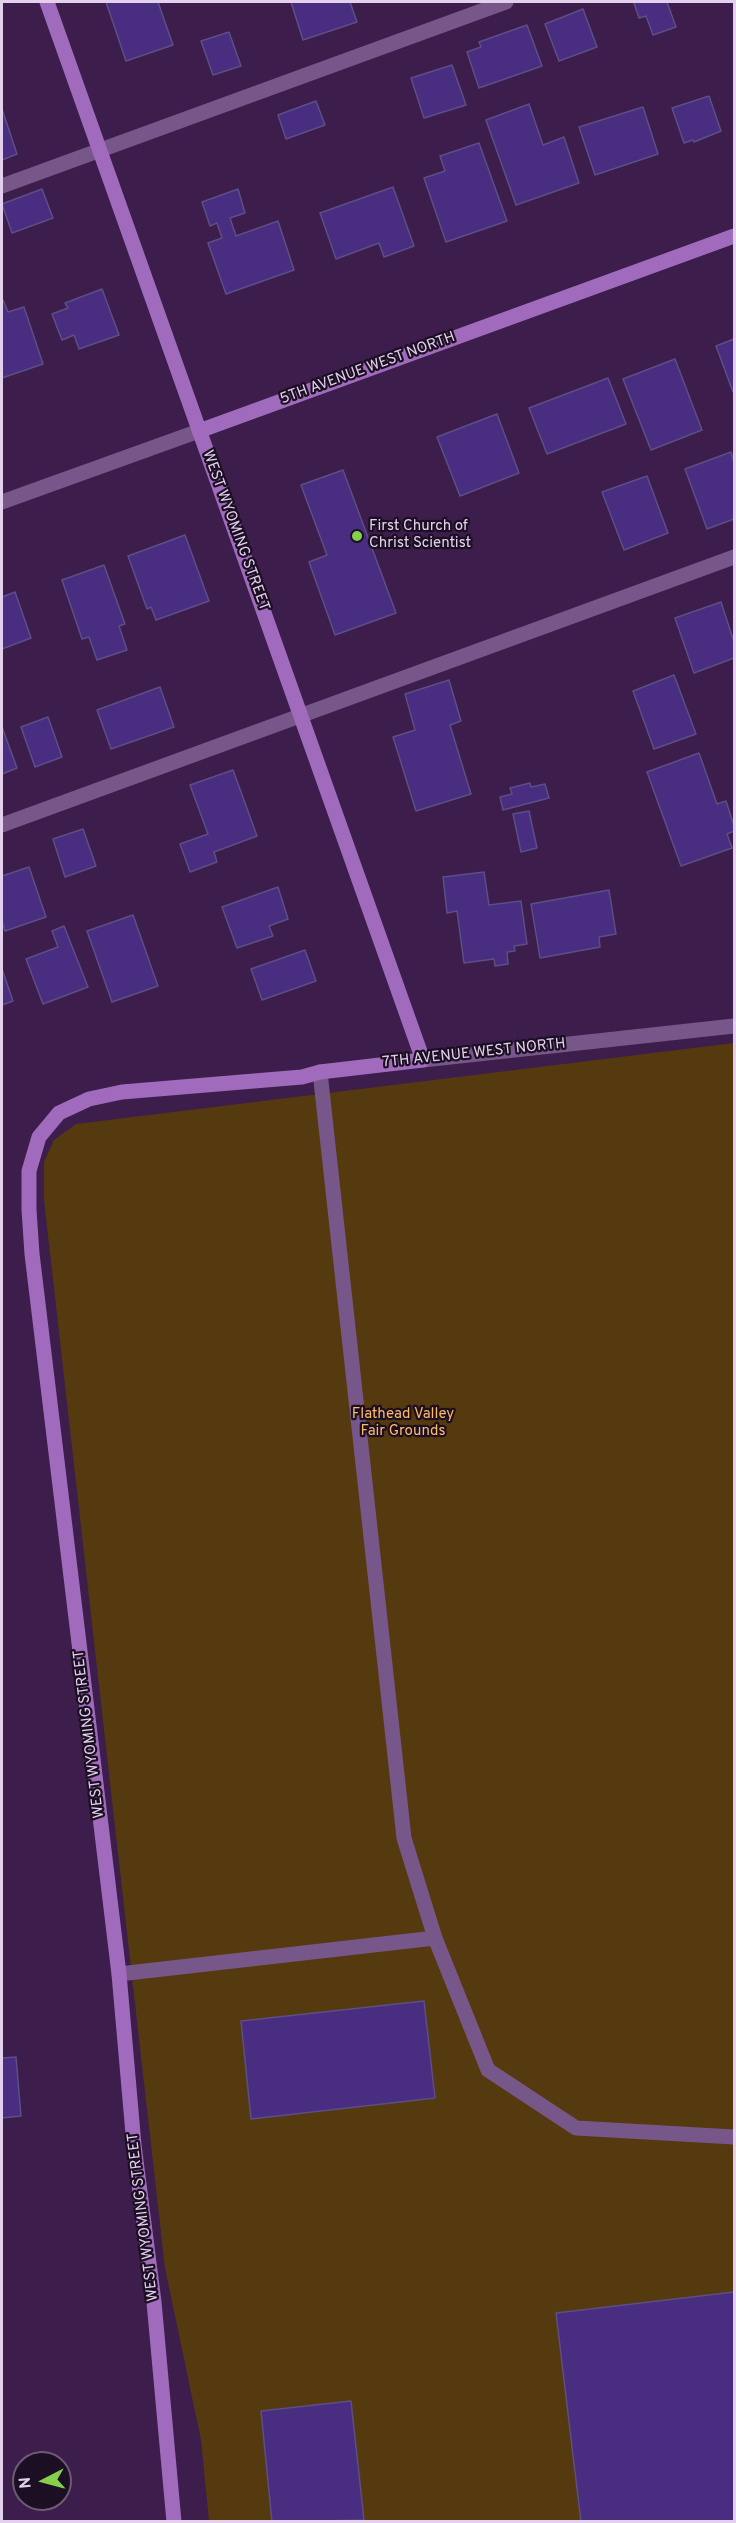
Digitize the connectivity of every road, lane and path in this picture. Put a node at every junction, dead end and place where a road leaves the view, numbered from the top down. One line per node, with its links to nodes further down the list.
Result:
1 (47, 2): 3 (street, WEST WYOMING STREET)
2 (506, 2): 3 (street)
3 (100, 150): 4 (street); 6 (street, WEST WYOMING STREET)
4 (2, 186)
5 (735, 237): 6 (street, 5TH AVENUE WEST NORTH)
6 (199, 431): 7 (street, 5TH AVENUE WEST NORTH); 9 (street, WEST WYOMING STREET)
7 (2, 502)
8 (735, 557): 9 (street)
9 (301, 715): 10 (street); 12 (street, WEST WYOMING STREET)
10 (2, 825)
11 (735, 1026): 12 (street, 7TH AVENUE WEST NORTH)
12 (423, 1060): 13 (street, 7TH AVENUE WEST NORTH)
13 (320, 1072): 14 (street, 7TH AVENUE WEST NORTH); 15 (street)
14 (215, 1084): 16 (street, WEST WYOMING STREET)
15 (435, 1938): 16 (street); 17 (street)
16 (119, 1974): 18 (street, WEST WYOMING STREET)
17 (735, 2137)
18 (174, 2522)

